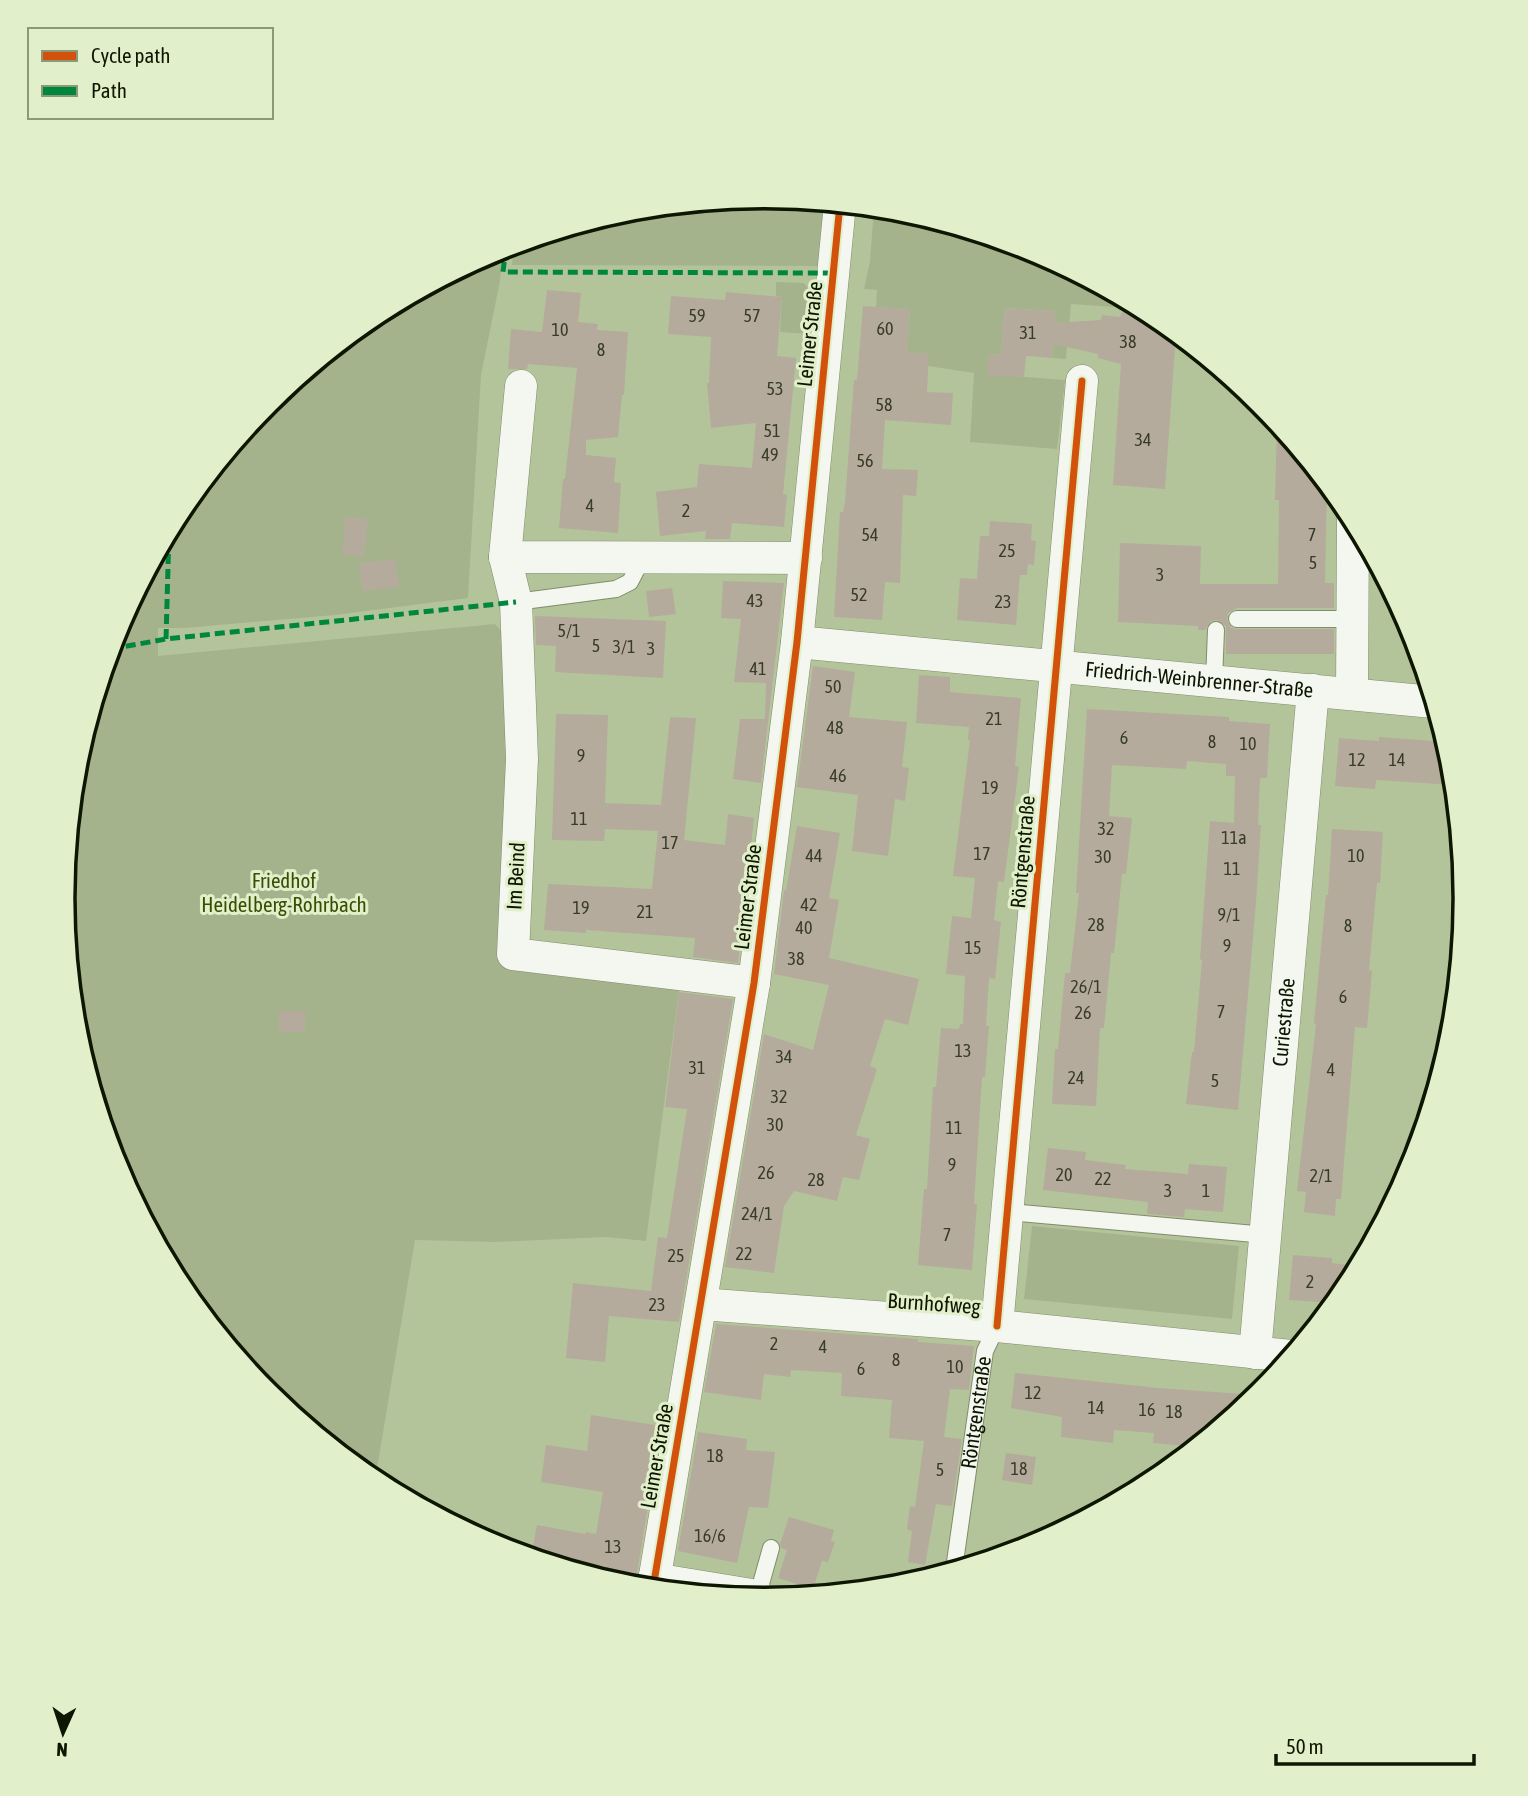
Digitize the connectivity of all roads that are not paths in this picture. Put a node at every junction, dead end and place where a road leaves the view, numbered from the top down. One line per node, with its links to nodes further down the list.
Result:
1 (839, 214): 7 (street, Leimer Straße)
2 (1082, 381): 13 (street, Röntgenstraße)
3 (521, 386): 6 (street, Im Beind)
4 (1353, 542): 10 (street)
5 (643, 556): 6 (street); 7 (street); 8 (lane)
6 (505, 557): 8 (street, Im Beind)
7 (806, 558): 12 (street, Leimer Straße)
8 (516, 602): 18 (street, Im Beind)
9 (1237, 619): 10 (lane)
10 (1353, 619): 16 (street)
11 (1216, 630): 14 (lane)
12 (797, 642): 13 (street, Friedrich-Weinbrenner-Straße); 18 (street, Leimer Straße)
13 (1057, 665): 14 (street, Friedrich-Weinbrenner-Straße); 19 (street, Röntgenstraße)
14 (1214, 681): 15 (street, Friedrich-Weinbrenner-Straße)
15 (1313, 690): 16 (street, Friedrich-Weinbrenner-Straße); 20 (street, Curiestraße)
16 (1352, 694): 17 (street, Friedrich-Weinbrenner-Straße)
17 (1423, 701)
18 (754, 984): 21 (street, Leimer Straße)
19 (1009, 1212): 20 (lane); 22 (street, Röntgenstraße)
20 (1266, 1235): 23 (street, Curiestraße)
21 (701, 1304): 22 (street, Burnhofweg); 27 (street, Leimer Straße)
22 (997, 1326): 23 (street, Burnhofweg); 26 (lane, Röntgenstraße)
23 (1255, 1353): 24 (street, Burnhofweg)
24 (1279, 1355)
25 (771, 1548): 28 (lane)
26 (955, 1559)
27 (654, 1578)
28 (760, 1587)

